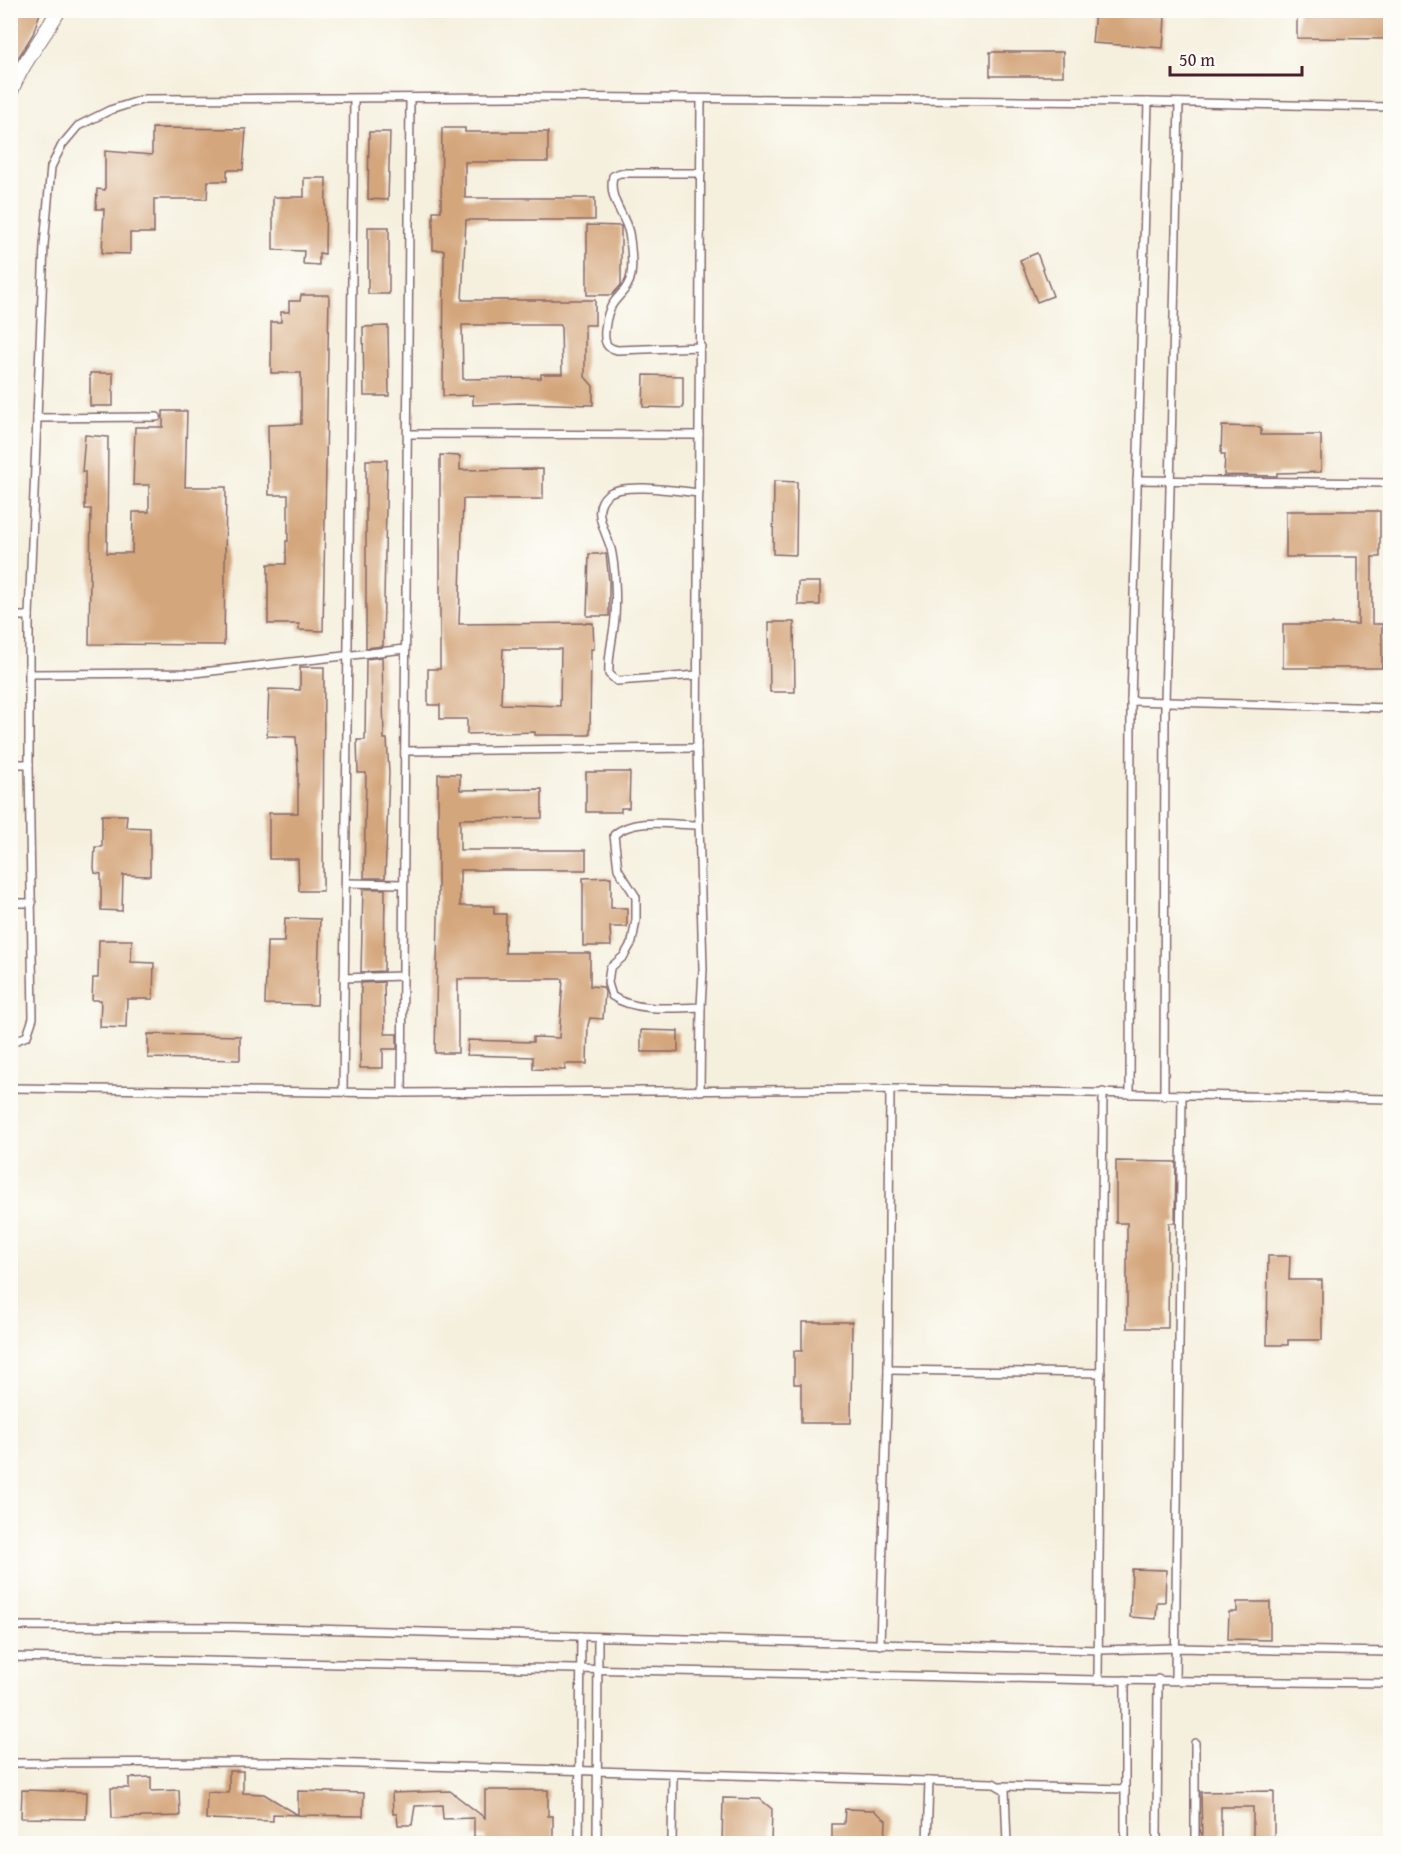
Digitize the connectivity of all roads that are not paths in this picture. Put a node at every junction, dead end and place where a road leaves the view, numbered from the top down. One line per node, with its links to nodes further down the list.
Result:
1 (58, 10): 2 (street)
2 (14, 72): 3 (street)
3 (10, 94)
4 (354, 99): 5 (lane); 13 (lane); 23 (lane)
5 (410, 99): 6 (lane); 14 (lane)
6 (701, 100): 7 (lane); 10 (lane)
7 (1148, 102): 8 (lane); 16 (lane)
8 (1179, 103): 9 (lane); 17 (lane)
9 (1390, 107)
10 (701, 173): 11 (lane); 11 (lane)
11 (701, 347): 15 (lane)
12 (157, 417): 13 (lane)
13 (37, 418): 21 (lane)
14 (408, 434): 15 (lane); 22 (lane)
15 (699, 435): 19 (lane)
16 (1137, 480): 17 (lane); 26 (lane)
17 (1170, 482): 18 (lane); 27 (lane)
18 (1390, 483)
19 (699, 493): 25 (lane); 25 (lane)
20 (10, 616): 21 (lane)
21 (29, 616): 24 (lane)
22 (405, 649): 23 (lane); 30 (lane)
23 (347, 654): 24 (lane); 34 (lane)
24 (30, 674): 32 (lane)
25 (698, 675): 29 (lane)
26 (1131, 701): 27 (lane); 48 (lane)
27 (1164, 703): 28 (lane); 50 (lane)
28 (1390, 708)
29 (697, 748): 30 (lane); 33 (lane)
30 (405, 751): 35 (lane)
31 (10, 764): 32 (lane)
32 (29, 764): 37 (lane)
33 (697, 825): 40 (lane); 40 (lane)
34 (346, 883): 35 (lane); 39 (lane)
35 (403, 884): 38 (lane)
36 (10, 903): 37 (lane)
37 (32, 903): 41 (lane)
38 (402, 976): 39 (lane); 47 (lane)
39 (344, 978): 44 (lane)
40 (701, 1007): 45 (lane)
41 (10, 1043)
42 (10, 1088): 44 (lane)
43 (890, 1089): 45 (lane); 46 (lane); 52 (lane)
44 (343, 1091): 47 (lane)
45 (700, 1091): 47 (lane)
46 (1103, 1092): 48 (lane); 53 (lane)
47 (402, 1093)
48 (1130, 1094): 50 (lane)
49 (1182, 1095): 50 (lane); 51 (lane); 58 (lane)
50 (1164, 1096)
51 (1390, 1099)
52 (888, 1370): 53 (lane); 57 (lane)
53 (1101, 1373): 59 (lane)
54 (10, 1626): 55 (lane)
55 (581, 1636): 56 (lane); 62 (lane)
56 (598, 1638): 57 (lane); 63 (lane)
57 (880, 1645): 59 (lane)
58 (1176, 1648): 59 (lane); 60 (lane); 67 (lane)
59 (1099, 1650): 65 (lane)
60 (1390, 1652)
61 (10, 1658): 62 (lane)
62 (581, 1669): 63 (lane); 71 (lane)
63 (598, 1670): 65 (lane); 72 (lane)
64 (1158, 1679): 66 (lane); 67 (lane); 83 (lane)
65 (1098, 1680): 66 (lane)
66 (1125, 1680): 76 (lane)
67 (1175, 1680): 68 (lane)
68 (1390, 1683)
69 (1195, 1743): 84 (lane)
70 (10, 1763): 71 (lane)
71 (580, 1770): 72 (lane); 77 (lane)
72 (598, 1772): 73 (lane); 78 (lane)
73 (673, 1774): 74 (lane); 79 (lane)
74 (929, 1781): 75 (lane); 80 (lane)
75 (1001, 1786): 76 (lane); 81 (lane)
76 (1125, 1789): 82 (lane)
77 (579, 1844)
78 (597, 1844)
79 (672, 1844)
80 (927, 1844)
81 (1007, 1844)
82 (1125, 1844)
83 (1157, 1844)
84 (1195, 1844)

